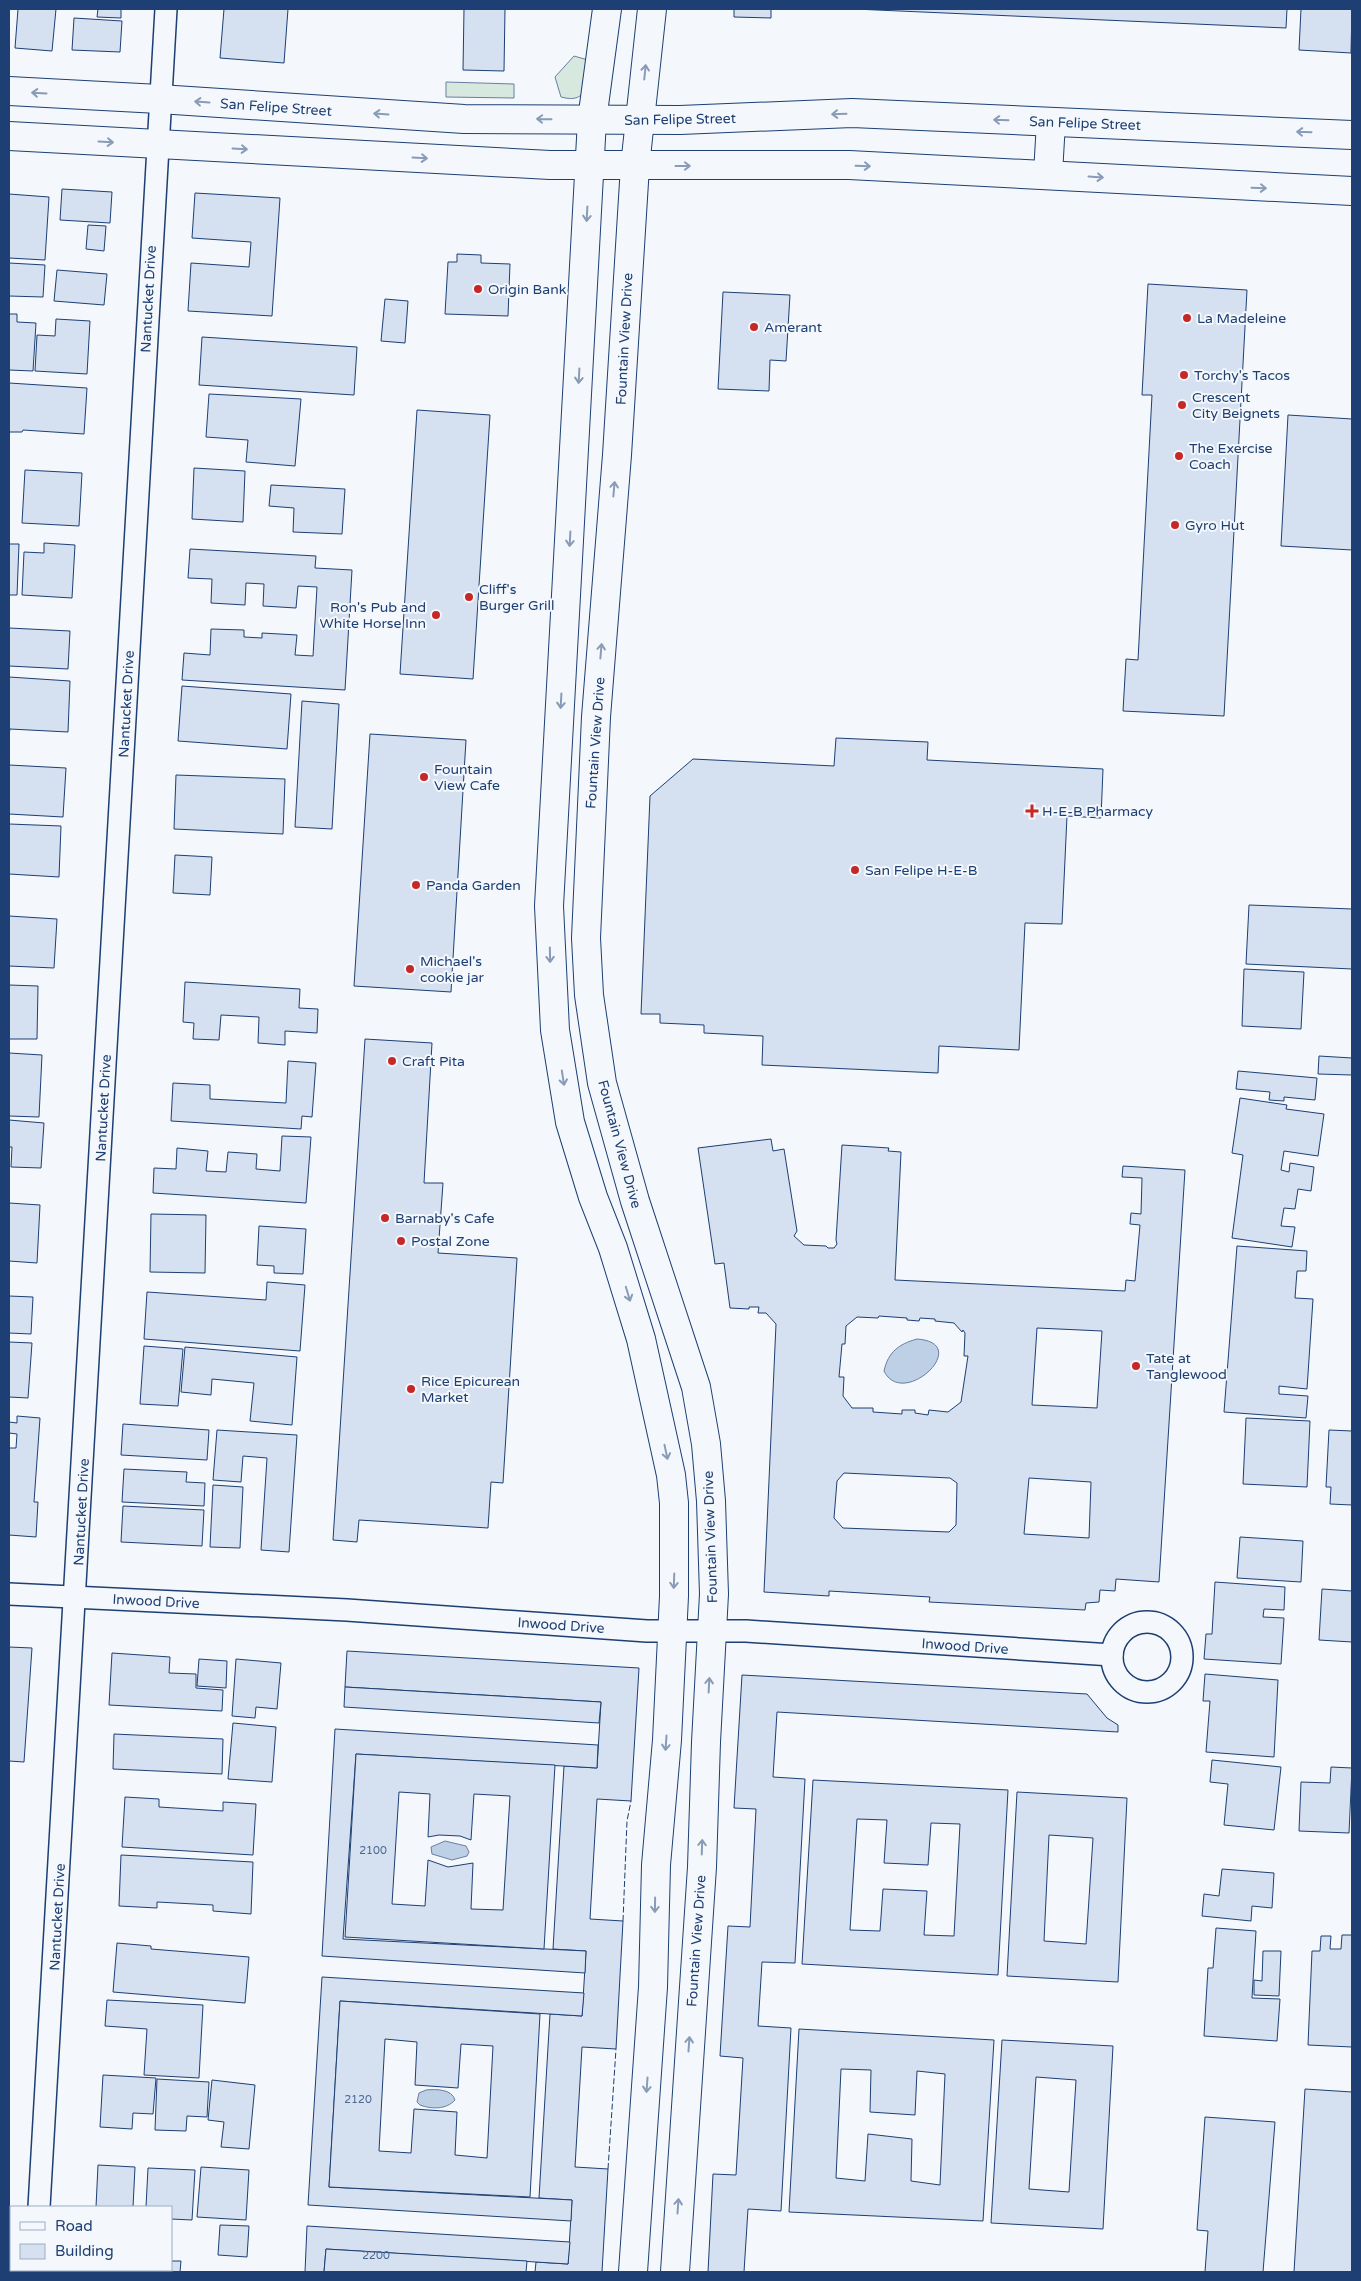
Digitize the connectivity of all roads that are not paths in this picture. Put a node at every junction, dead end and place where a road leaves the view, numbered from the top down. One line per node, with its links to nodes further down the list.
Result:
1 (166, 9): 5 (street, Nantucket Drive)
2 (607, 9): 6 (main road)
3 (652, 9): 7 (main road, Fountain View Drive, one-way to 3)
4 (9, 91): 5 (main road, San Felipe Street, one-way to 4)
5 (159, 99): 6 (main road, San Felipe Street, one-way to 5); 11 (street, Nantucket Drive)
6 (592, 120): 7 (main road, San Felipe Street); 12 (main road)
7 (640, 120): 8 (main road, San Felipe Street, one-way to 7); 13 (main road, Fountain View Drive)
8 (1051, 122): 9 (main road, San Felipe Street, one-way to 8); 14 (main road)
9 (1352, 135)
10 (9, 136): 11 (main road, one-way to 11)
11 (156, 144): 12 (main road, one-way to 12); 21 (street, Nantucket Drive)
12 (590, 165): 13 (main road); 17 (main road, one-way to 17)
13 (635, 166): 14 (main road, one-way to 14); 16 (main road, Fountain View Drive, one-way to 13)
14 (1048, 174): 15 (main road, one-way to 15)
15 (1352, 191)
16 (595, 1029): 17 (main road); 18 (main road, Fountain View Drive)
17 (555, 1030): 19 (main road, one-way to 19)
18 (647, 1234): 19 (main road); 23 (main road, Fountain View Drive)
19 (613, 1248): 22 (main road, one-way to 22)
20 (9, 1594): 21 (street, Inwood Drive)
21 (76, 1597): 22 (street, Inwood Drive); 27 (street, Nantucket Drive)
22 (672, 1631): 23 (street, Inwood Drive); 25 (main road, one-way to 25)
23 (712, 1632): 24 (street, Inwood Drive); 26 (main road, Fountain View Drive, one-way to 23)
24 (1112, 1655)
25 (653, 1987): 26 (main road); 28 (main road, one-way to 28)
26 (692, 1989): 29 (main road, Fountain View Drive, one-way to 26)
27 (39, 2206)
28 (637, 2234): 29 (main road); 30 (main road)
29 (676, 2236): 31 (main road, Fountain View Drive)
30 (633, 2272)
31 (675, 2272)

